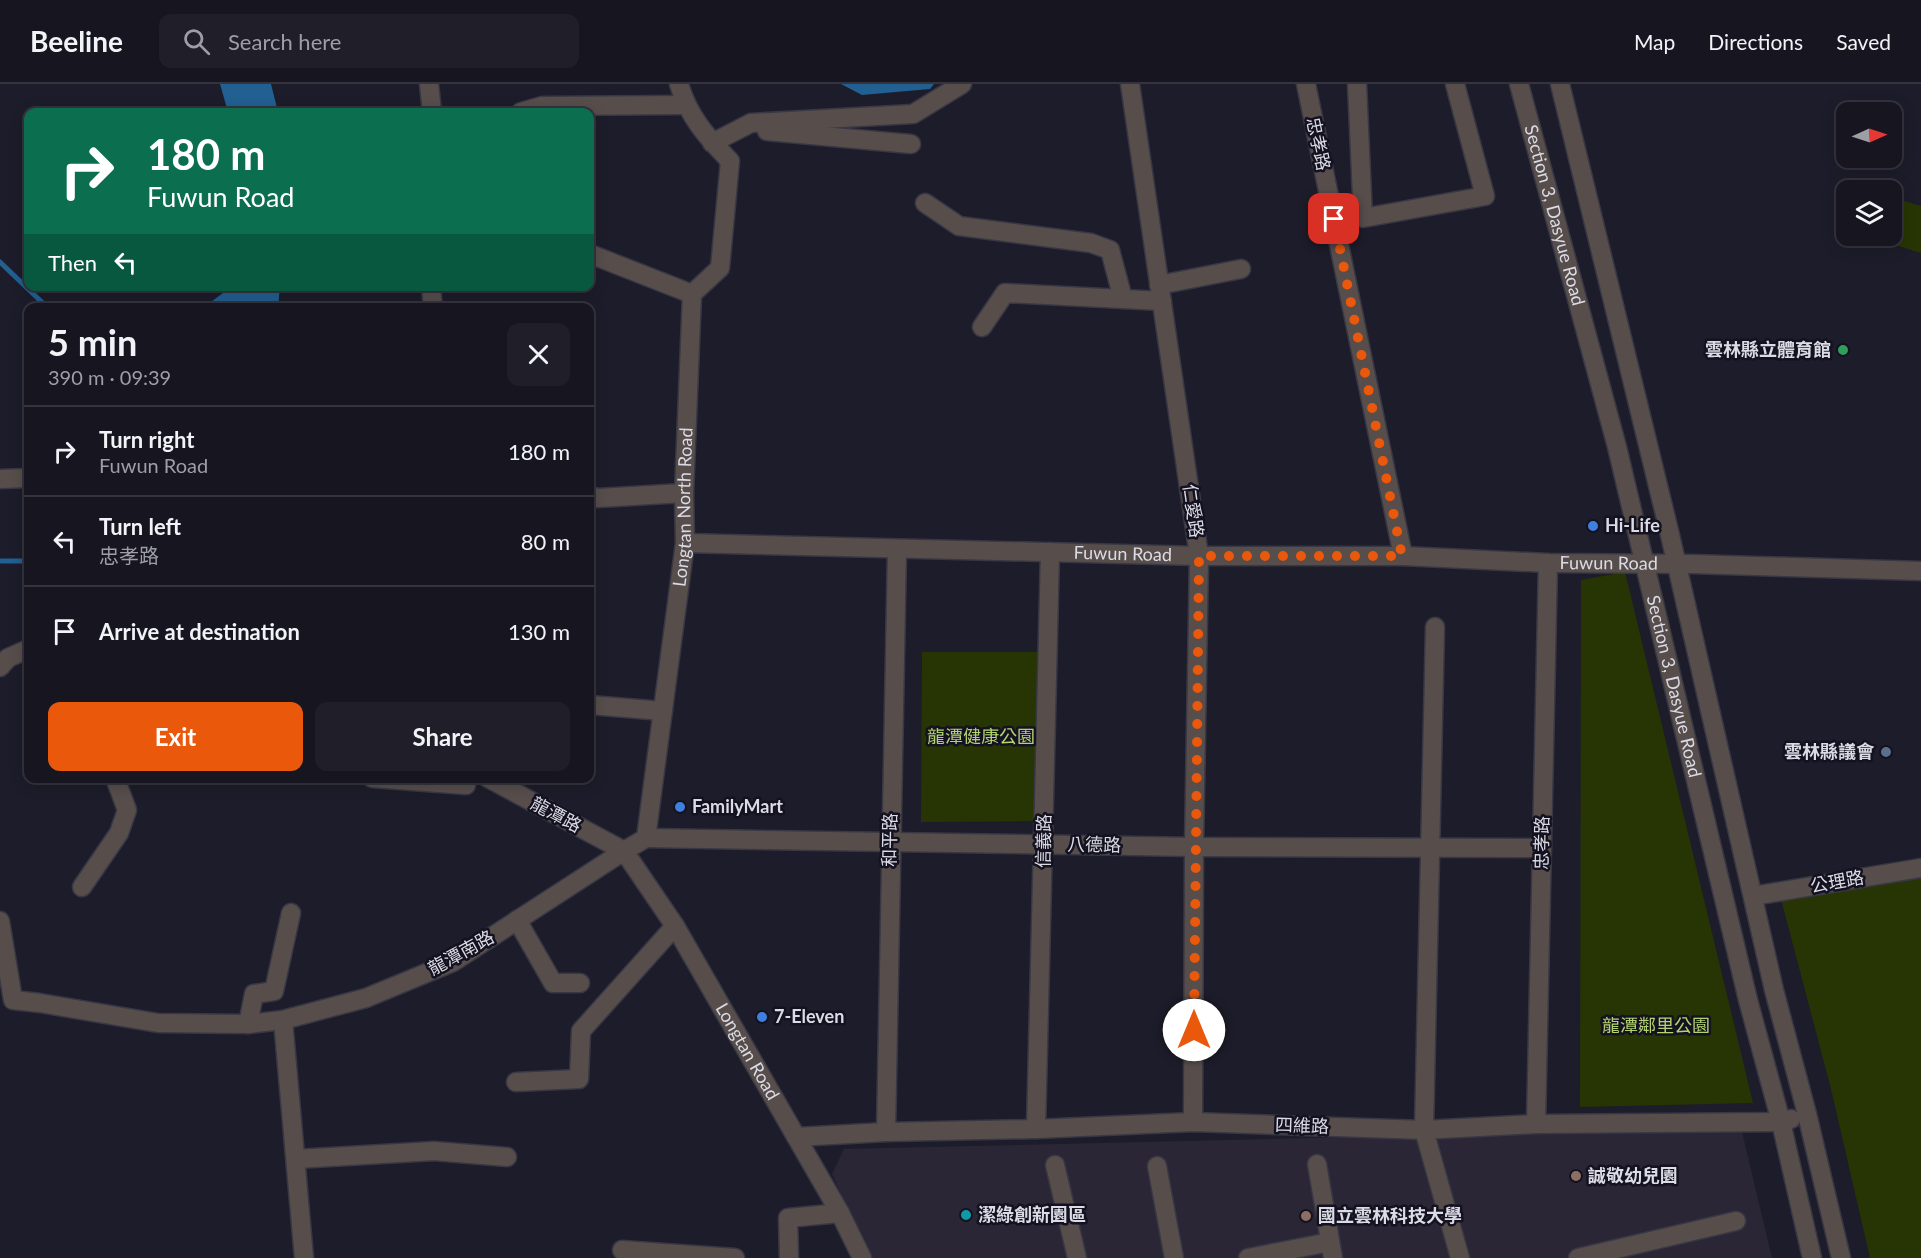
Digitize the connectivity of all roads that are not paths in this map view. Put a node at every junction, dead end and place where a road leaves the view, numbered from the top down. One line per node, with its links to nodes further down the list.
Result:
1 (429, 84): 11 (street)
2 (679, 84): 10 (street)
3 (962, 84): 13 (street)
4 (1130, 84): 19 (street, 仁愛路)
5 (1306, 84): 31 (street, 忠孝路)
6 (1357, 84): 7 (street)
7 (1455, 84)
8 (1519, 84): 33 (street, Section 3, Dasyue Road)
9 (1560, 84): 34 (street, Section 3, Dasyue Road)
10 (685, 105): 12 (street); 14 (street)
11 (432, 108)
12 (535, 108)
13 (740, 129): 14 (street); 15 (street)
14 (712, 142): 20 (street)
15 (911, 144)
16 (925, 203): 21 (street)
17 (594, 256): 20 (street)
18 (1241, 269): 19 (street)
19 (1161, 293): 21 (street); 30 (street, 仁愛路)
20 (692, 294): 25 (street, Longtan North Road)
21 (1123, 299): 22 (street)
22 (982, 327)
23 (24, 478): 24 (street)
24 (0, 479)
25 (684, 493): 26 (street); 27 (street, Longtan North Road)
26 (594, 497)
27 (685, 543): 28 (street, Fuwun Road); 40 (street, Longtan North Road)
28 (897, 549): 29 (street, Fuwun Road); 44 (street, 和平路)
29 (1050, 552): 30 (street, Fuwun Road); 45 (street, 信義路)
30 (1199, 556): 31 (street, Fuwun Road); 46 (street, 仁愛路)
31 (1402, 556): 32 (street, Fuwun Road)
32 (1548, 563): 33 (street, Fuwun Road); 48 (street, 忠孝路)
33 (1646, 564): 34 (street, Fuwun Road); 64 (street, Section 3, Dasyue Road)
34 (1677, 564): 35 (street, Fuwun Road); 52 (street, Section 3, Dasyue Road)
35 (1921, 572)
36 (1435, 627): 47 (street)
37 (24, 651): 38 (street)
38 (0, 667)
39 (594, 705): 40 (street)
40 (663, 711): 43 (street, Longtan North Road)
41 (117, 783): 51 (street)
42 (496, 783): 49 (street, 龍潭路)
43 (646, 838): 44 (street, 八德路); 49 (street)
44 (890, 842): 45 (street, 八德路); 68 (street, 和平路)
45 (1044, 844): 46 (street, 八德路); 66 (street, 信義路)
46 (1194, 848): 47 (street, 八德路); 63 (street, 仁愛路)
47 (1431, 848): 48 (street, 八德路); 67 (street)
48 (1542, 848): 65 (street, 忠孝路)
49 (624, 851): 54 (street, 龍潭南路); 56 (street, Longtan Road)
50 (1921, 868): 52 (street, 公理路)
51 (82, 887)
52 (1753, 896): 62 (street, Section 3, Dasyue Road)
53 (291, 913): 60 (street)
54 (517, 920): 57 (street); 59 (street, 龍潭南路)
55 (0, 921): 58 (street, 龍潭南路)
56 (675, 926): 61 (street); 69 (street, Longtan Road)
57 (580, 982)
58 (7, 1007): 60 (street, 龍潭南路)
59 (283, 1020): 60 (street, 龍潭南路); 71 (street)
60 (248, 1023)
61 (516, 1082)
62 (1807, 1114): 64 (street, 四維路); 90 (street, Section 3, Dasyue Road)
63 (1193, 1122): 66 (street, 四維路); 67 (street, 四維路)
64 (1781, 1122): 65 (street, 四維路); 89 (street, Section 3, Dasyue Road)
65 (1536, 1124): 67 (street, 四維路)
66 (1036, 1129): 68 (street, 四維路)
67 (1424, 1130): 87 (street)
68 (886, 1132): 69 (street, 四維路)
69 (796, 1137): 75 (street, Longtan Road)
70 (507, 1157): 71 (street)
71 (296, 1160): 81 (street)
72 (1317, 1164): 79 (street)
73 (1055, 1165): 85 (street)
74 (1157, 1166): 86 (street)
75 (840, 1213): 83 (street); 84 (street, Longtan Road)
76 (1736, 1221): 77 (street)
77 (1655, 1249): 88 (street)
78 (622, 1250): 82 (street)
79 (1332, 1250): 80 (street)
80 (1255, 1257)
81 (304, 1258)
82 (735, 1258)
83 (789, 1258)
84 (862, 1258)
85 (1077, 1258)
86 (1174, 1258)
87 (1460, 1258)
88 (1578, 1258)
89 (1812, 1258)
90 (1841, 1258)

